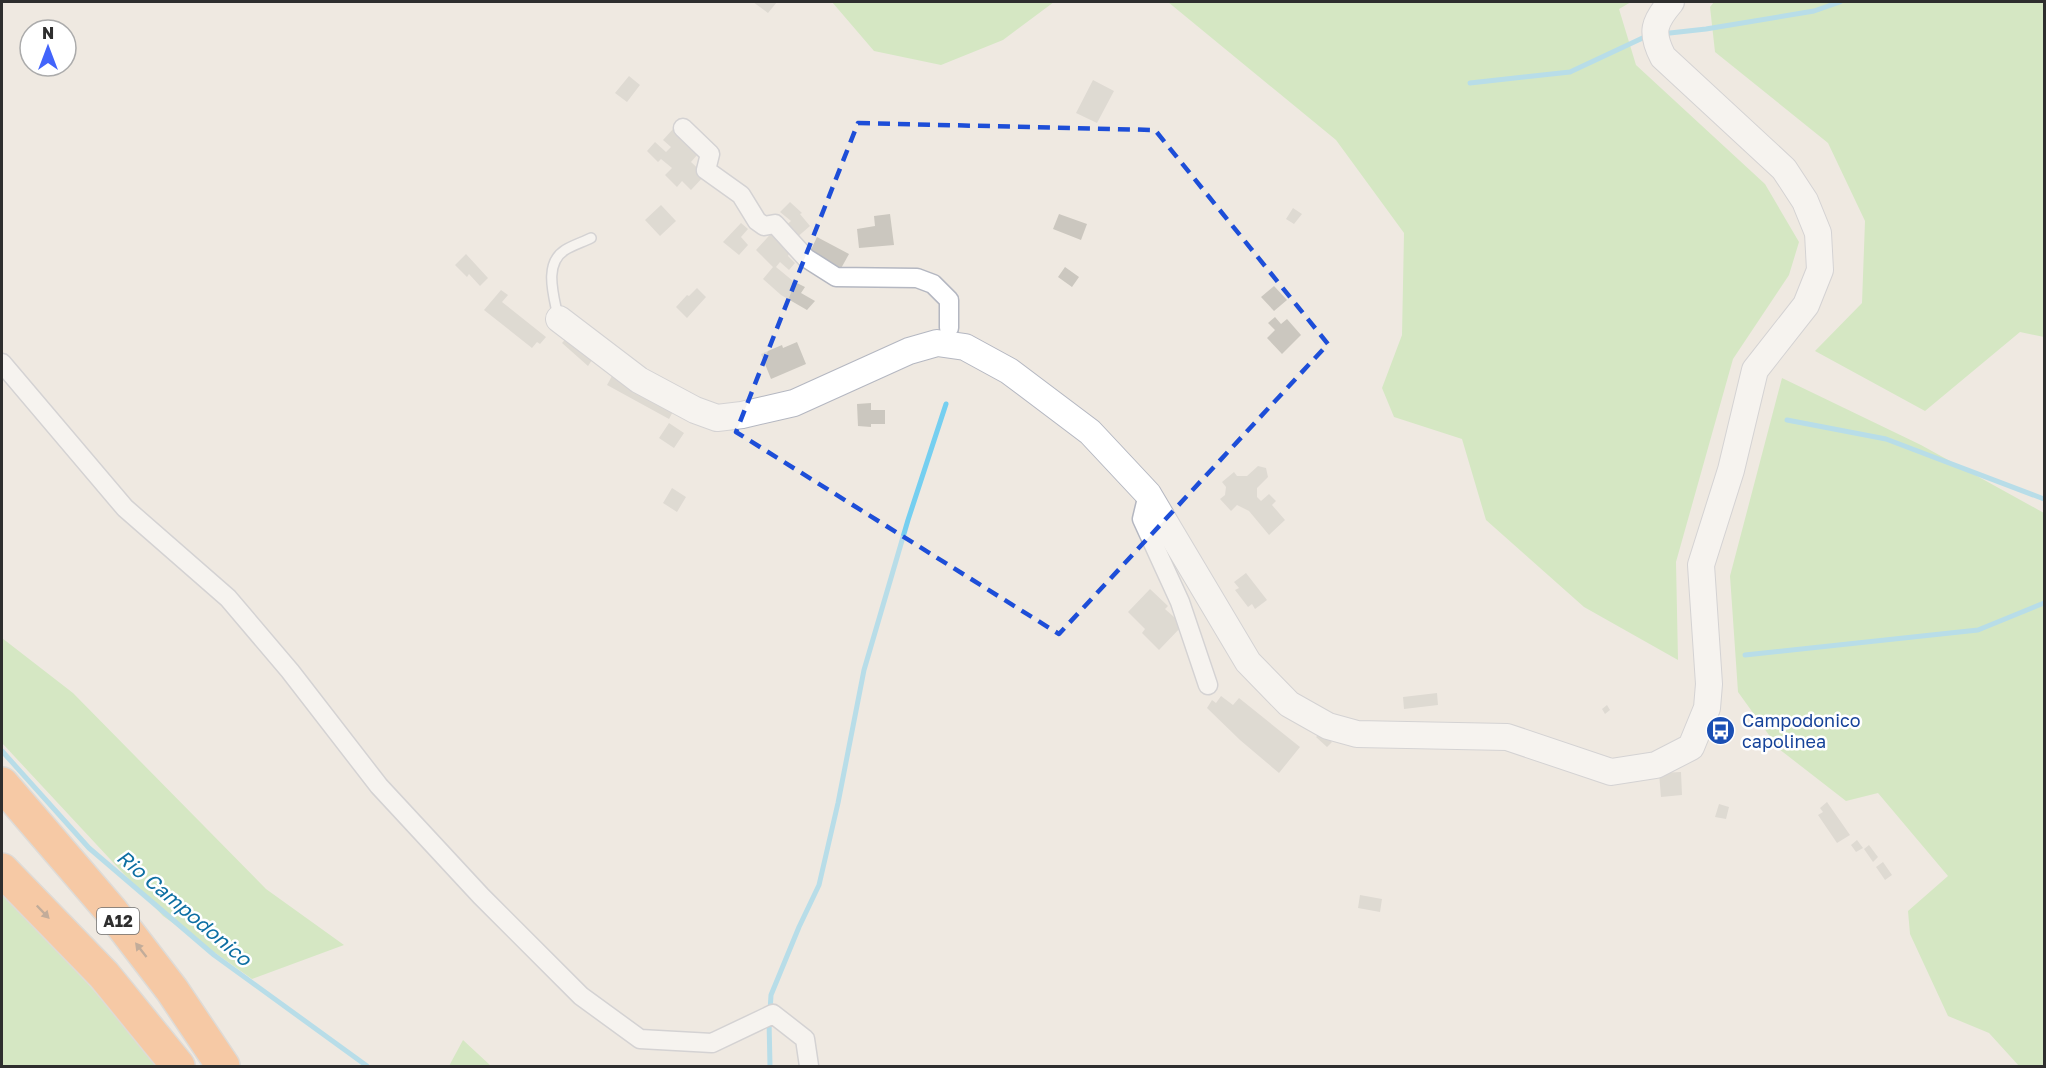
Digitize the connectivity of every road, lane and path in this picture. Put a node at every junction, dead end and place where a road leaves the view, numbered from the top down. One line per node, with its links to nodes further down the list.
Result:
1 (1671, 2): 7 (street)
2 (683, 128): 5 (street)
3 (591, 238): 4 (lane)
4 (559, 319): 7 (street)
5 (949, 328)
6 (2, 363): 15 (street)
7 (1148, 494): 8 (street)
8 (1208, 685)
9 (2, 784): 11 (highway, A12, one-way to 9)
10 (3, 870): 13 (highway, A12, one-way to 13)
11 (172, 990): 12 (lane); 14 (highway, A12)
12 (203, 1019)
13 (178, 1066)
14 (223, 1066)
15 (809, 1066)

